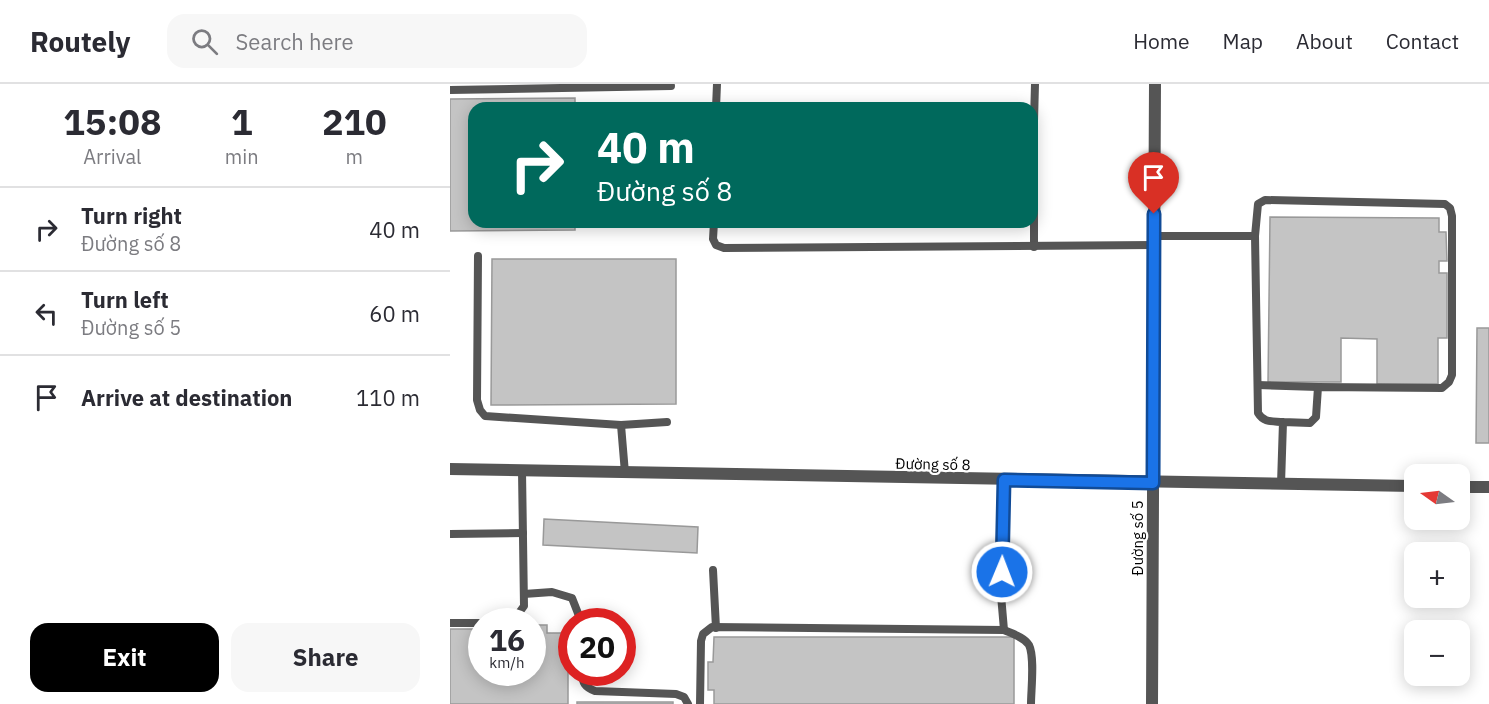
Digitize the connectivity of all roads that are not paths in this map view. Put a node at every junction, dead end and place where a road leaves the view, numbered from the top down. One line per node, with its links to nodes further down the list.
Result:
1 (717, 84): 6 (lane)
2 (1035, 84): 7 (lane)
3 (1155, 84): 11 (street, Đường số 5)
4 (671, 86): 5 (lane)
5 (450, 90)
6 (716, 102)
7 (1034, 102)
8 (714, 228): 12 (lane)
9 (1034, 228): 12 (lane)
10 (1255, 236): 11 (lane); 14 (lane); 15 (lane)
11 (1154, 241): 12 (lane); 23 (street, Đường số 5)
12 (1034, 247)
13 (478, 256): 18 (lane)
14 (1258, 385): 15 (lane); 17 (lane)
15 (1318, 387): 17 (lane)
16 (667, 422): 18 (lane)
17 (1283, 422): 24 (lane)
18 (621, 425): 21 (lane)
19 (450, 469): 20 (street, Đường số 8)
20 (522, 471): 21 (street, Đường số 8); 28 (lane)
21 (625, 473): 22 (street, Đường số 8)
22 (1004, 480): 23 (street, Đường số 8); 37 (lane)
23 (1153, 483): 24 (street, Đường số 8); 42 (street, Đường số 5)
24 (1281, 484): 25 (street, Đường số 8)
25 (1404, 486)
26 (1470, 487): 27 (street)
27 (1489, 487)
28 (523, 533): 29 (lane); 31 (lane)
29 (450, 534)
30 (713, 570): 36 (lane)
31 (524, 594): 32 (lane); 33 (lane)
32 (523, 608)
33 (576, 608)
34 (468, 623): 35 (lane)
35 (450, 624)
36 (716, 628): 37 (lane); 40 (lane)
37 (1004, 630): 41 (lane)
38 (586, 686): 39 (lane)
39 (688, 704)
40 (700, 704)
41 (1032, 704)
42 (1152, 704)

